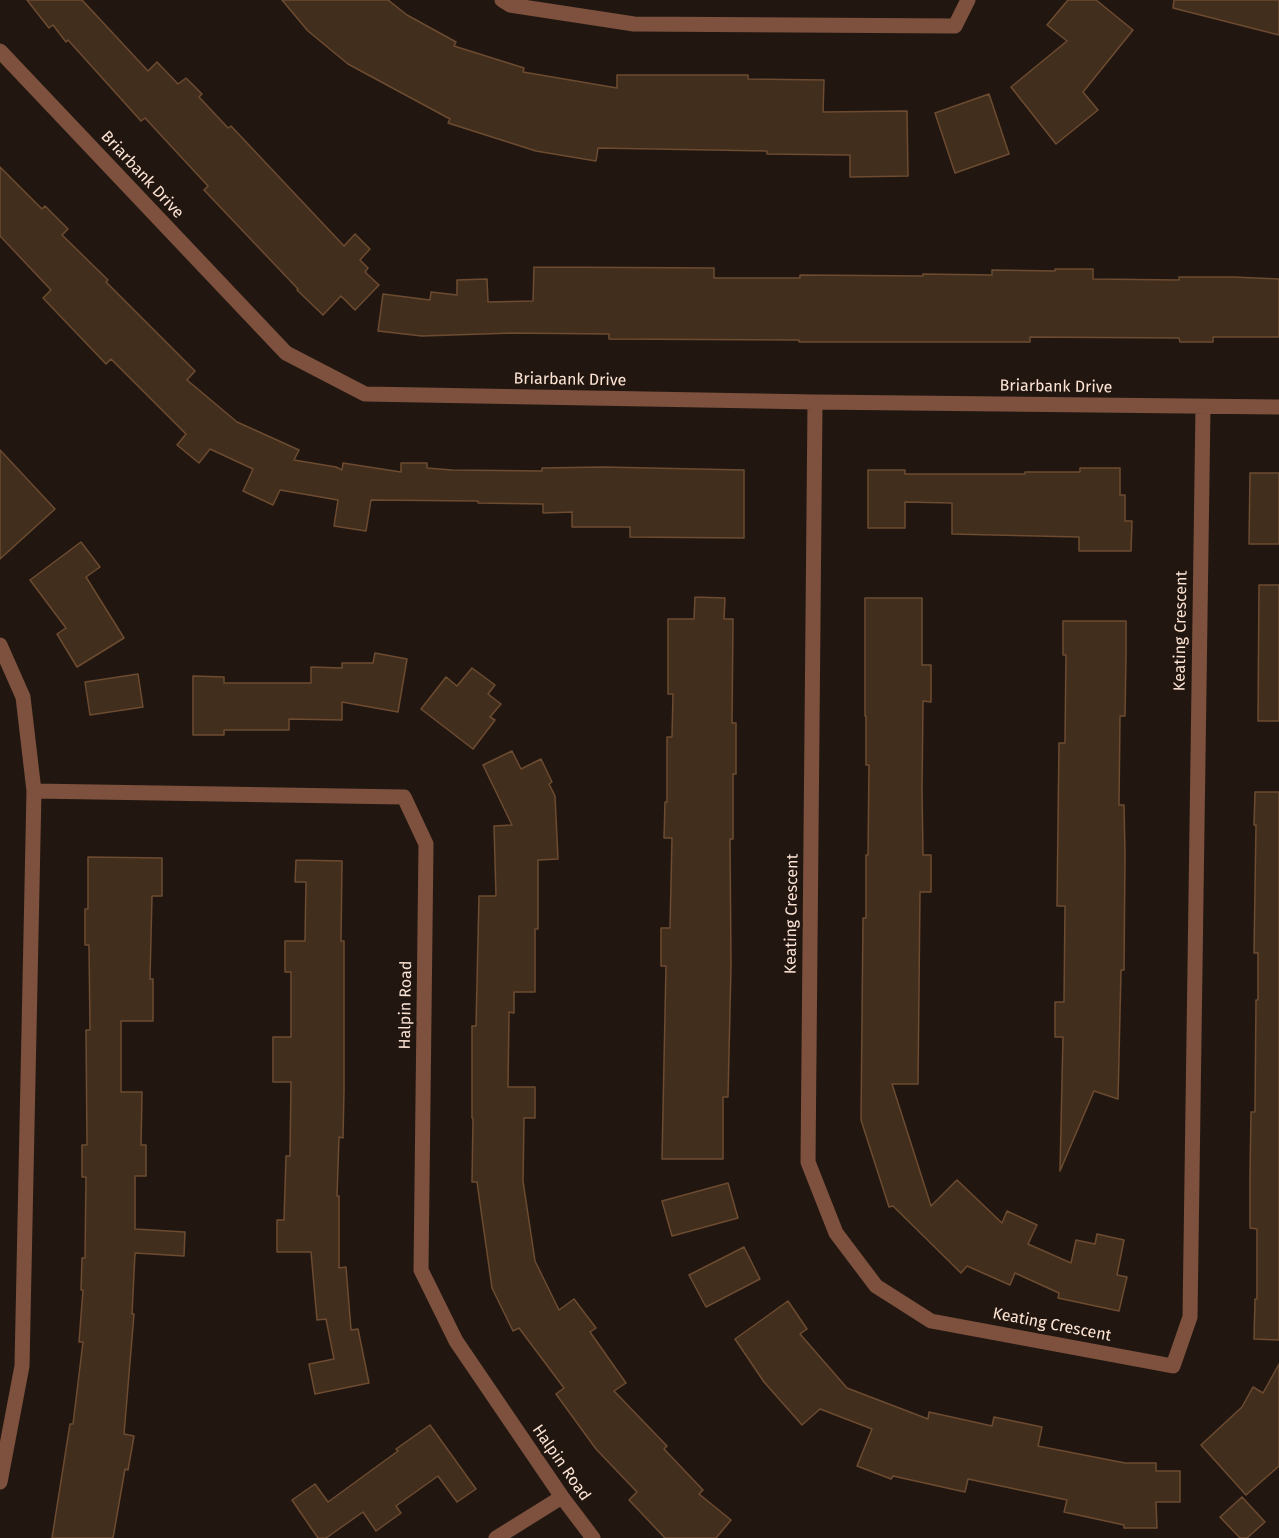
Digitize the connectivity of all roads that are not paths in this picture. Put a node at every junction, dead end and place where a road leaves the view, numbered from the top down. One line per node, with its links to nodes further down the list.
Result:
1 (502, 0): 2 (street)
2 (968, 0)
3 (0, 51): 4 (street, Briarbank Drive)
4 (815, 402): 5 (street, Briarbank Drive); 5 (street, Keating Crescent)
5 (1203, 407): 6 (street, Briarbank Drive)
6 (1279, 407)
7 (0, 645): 8 (street)
8 (34, 791): 9 (street); 10 (street, Halpin Road)
9 (0, 1482)
10 (562, 1497): 11 (street); 12 (street, Halpin Road)
11 (496, 1538)
12 (593, 1538)

